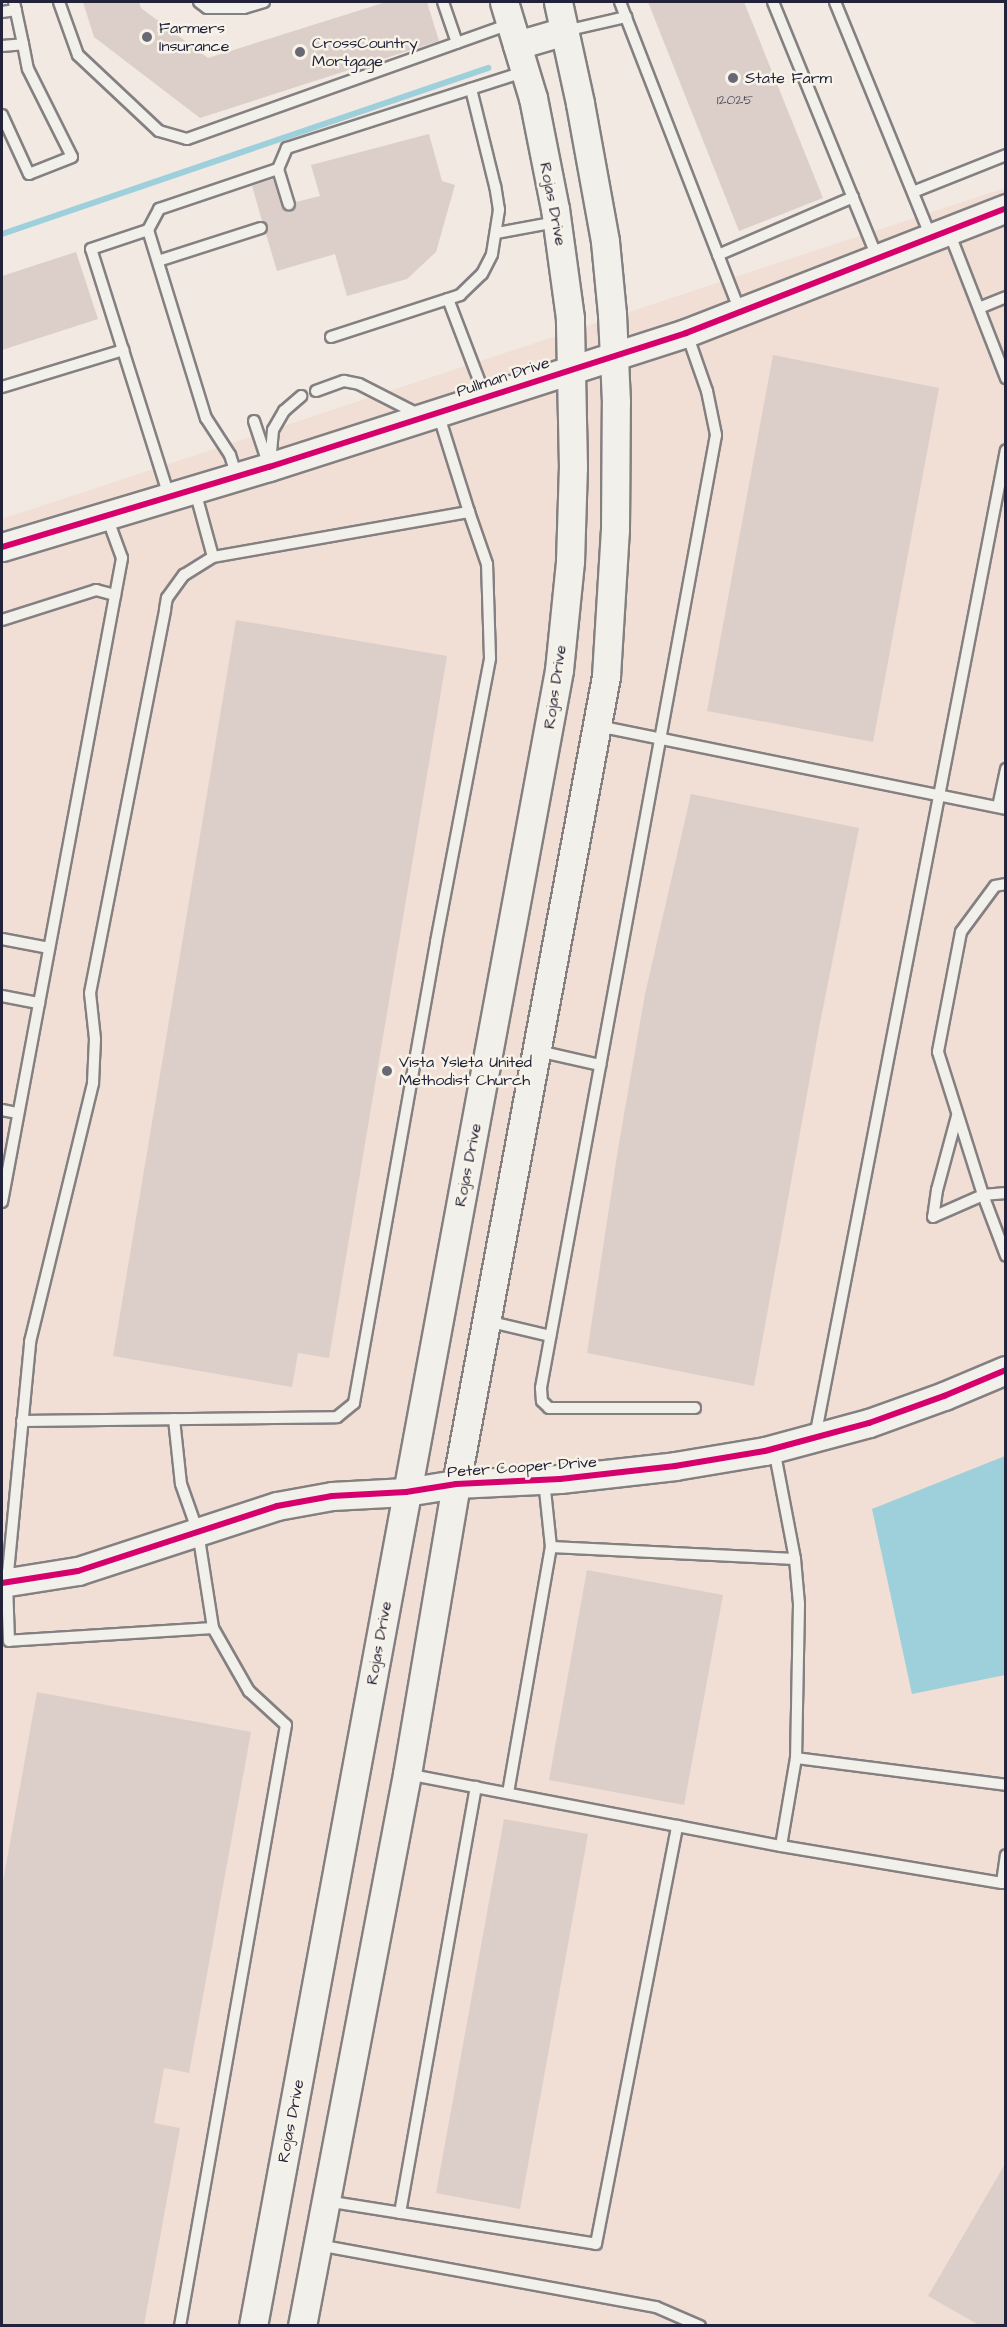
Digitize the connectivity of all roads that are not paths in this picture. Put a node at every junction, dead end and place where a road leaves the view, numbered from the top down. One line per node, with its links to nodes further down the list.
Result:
1 (59, 2): 14 (lane)
2 (199, 2): 3 (lane)
3 (264, 2)
4 (443, 2): 14 (lane)
5 (558, 2): 13 (main road)
6 (620, 2): 11 (lane)
7 (773, 2): 23 (lane)
8 (835, 2): 22 (lane)
9 (15, 6): 10 (lane); 15 (lane)
10 (2, 12)
11 (626, 17): 13 (lane); 31 (lane)
12 (511, 24): 13 (main road); 14 (lane); 17 (main road, Rojas Drive)
13 (565, 31): 41 (main road)
14 (457, 43)
15 (23, 44): 16 (lane); 19 (lane)
16 (2, 46)
17 (525, 71): 18 (lane); 26 (main road, Rojas Drive)
18 (471, 89): 21 (lane); 29 (lane)
19 (2, 115)
20 (1005, 155): 22 (lane)
21 (278, 169): 24 (lane); 28 (lane)
22 (913, 192): 30 (lane)
23 (853, 197): 31 (lane); 32 (lane)
24 (289, 204)
25 (1005, 208): 30 (main road, Pullman Drive)
26 (557, 221): 29 (lane); 42 (main road, Rojas Drive)
27 (261, 228): 33 (lane)
28 (148, 230): 33 (lane); 40 (lane)
29 (497, 233): 35 (lane)
30 (941, 235): 32 (main road, Pullman Drive); 36 (lane)
31 (718, 255): 37 (lane)
32 (878, 259): 37 (main road, Pullman Drive)
33 (158, 261): 52 (lane)
34 (1005, 297): 36 (lane)
35 (448, 299): 39 (lane); 47 (lane)
36 (979, 308): 43 (lane)
37 (740, 312): 38 (main road, Pullman Drive)
38 (686, 333): 41 (main road, Pullman Drive); 62 (lane)
39 (331, 338)
40 (123, 350): 44 (lane); 54 (lane)
41 (613, 357): 42 (main road, Pullman Drive); 61 (main road)
42 (572, 369): 47 (main road, Pullman Drive); 90 (main road, Rojas Drive)
43 (1005, 378)
44 (2, 387)
45 (316, 391): 48 (lane)
46 (301, 396): 51 (lane)
47 (485, 396): 48 (main road, Pullman Drive)
48 (430, 415): 51 (main road, Pullman Drive); 55 (lane)
49 (254, 421): 51 (lane)
50 (1005, 450): 64 (lane)
51 (269, 467): 52 (main road, Pullman Drive)
52 (237, 477): 53 (main road, Pullman Drive)
53 (195, 489): 54 (main road, Pullman Drive); 58 (lane)
54 (169, 496): 56 (main road, Pullman Drive)
55 (469, 512): 58 (lane); 84 (lane)
56 (106, 514): 57 (main road, Pullman Drive); 59 (lane)
57 (2, 547)
58 (213, 557): 85 (lane)
59 (115, 595): 60 (lane); 68 (lane)
60 (2, 620)
61 (598, 726): 62 (lane); 71 (main road)
62 (660, 739): 64 (lane); 72 (lane)
63 (1005, 769): 65 (lane)
64 (937, 795): 65 (lane); 86 (lane)
65 (1002, 808)
66 (1005, 884): 75 (lane)
67 (2, 939): 68 (lane)
68 (49, 948): 70 (lane)
69 (2, 996): 70 (lane)
70 (39, 1003): 74 (lane)
71 (538, 1052): 72 (lane); 80 (main road)
72 (600, 1065): 81 (lane)
73 (2, 1110): 74 (lane)
74 (18, 1113): 78 (lane)
75 (958, 1114): 77 (lane); 77 (lane)
76 (1005, 1193): 77 (lane)
77 (983, 1195): 79 (lane)
78 (2, 1202)
79 (1005, 1256)
80 (487, 1321): 81 (lane); 89 (main road)
81 (550, 1336): 83 (lane)
82 (1005, 1370): 86 (main road, Peter Cooper Drive)
83 (695, 1408)
84 (174, 1419): 85 (lane); 91 (lane)
85 (22, 1421): 94 (lane)
86 (815, 1437): 87 (main road, Peter Cooper Drive)
87 (774, 1449): 88 (main road, Peter Cooper Drive); 93 (lane)
88 (544, 1480): 89 (main road, Peter Cooper Drive); 92 (lane)
89 (456, 1484): 90 (main road, Peter Cooper Drive); 98 (main road)
90 (406, 1492): 91 (main road, Peter Cooper Drive); 109 (main road, Rojas Drive)
91 (198, 1532): 94 (main road, Peter Cooper Drive); 95 (lane)
92 (551, 1547): 93 (lane); 101 (lane)
93 (795, 1559): 97 (lane)
94 (4, 1583): 96 (lane)
95 (213, 1628): 96 (lane); 108 (lane)
96 (5, 1643)
97 (796, 1758): 99 (lane); 103 (lane)
98 (407, 1774): 100 (lane); 105 (main road)
99 (1005, 1785)
100 (476, 1787): 101 (lane); 106 (lane)
101 (508, 1794): 102 (lane)
102 (677, 1826): 103 (lane); 106 (lane)
103 (781, 1846): 104 (lane)
104 (1005, 1855)
105 (326, 2202): 106 (lane); 107 (main road)
106 (400, 2213)
107 (317, 2245): 110 (main road); 111 (lane)
108 (180, 2325)
109 (253, 2325)
110 (302, 2325)
111 (700, 2325)

